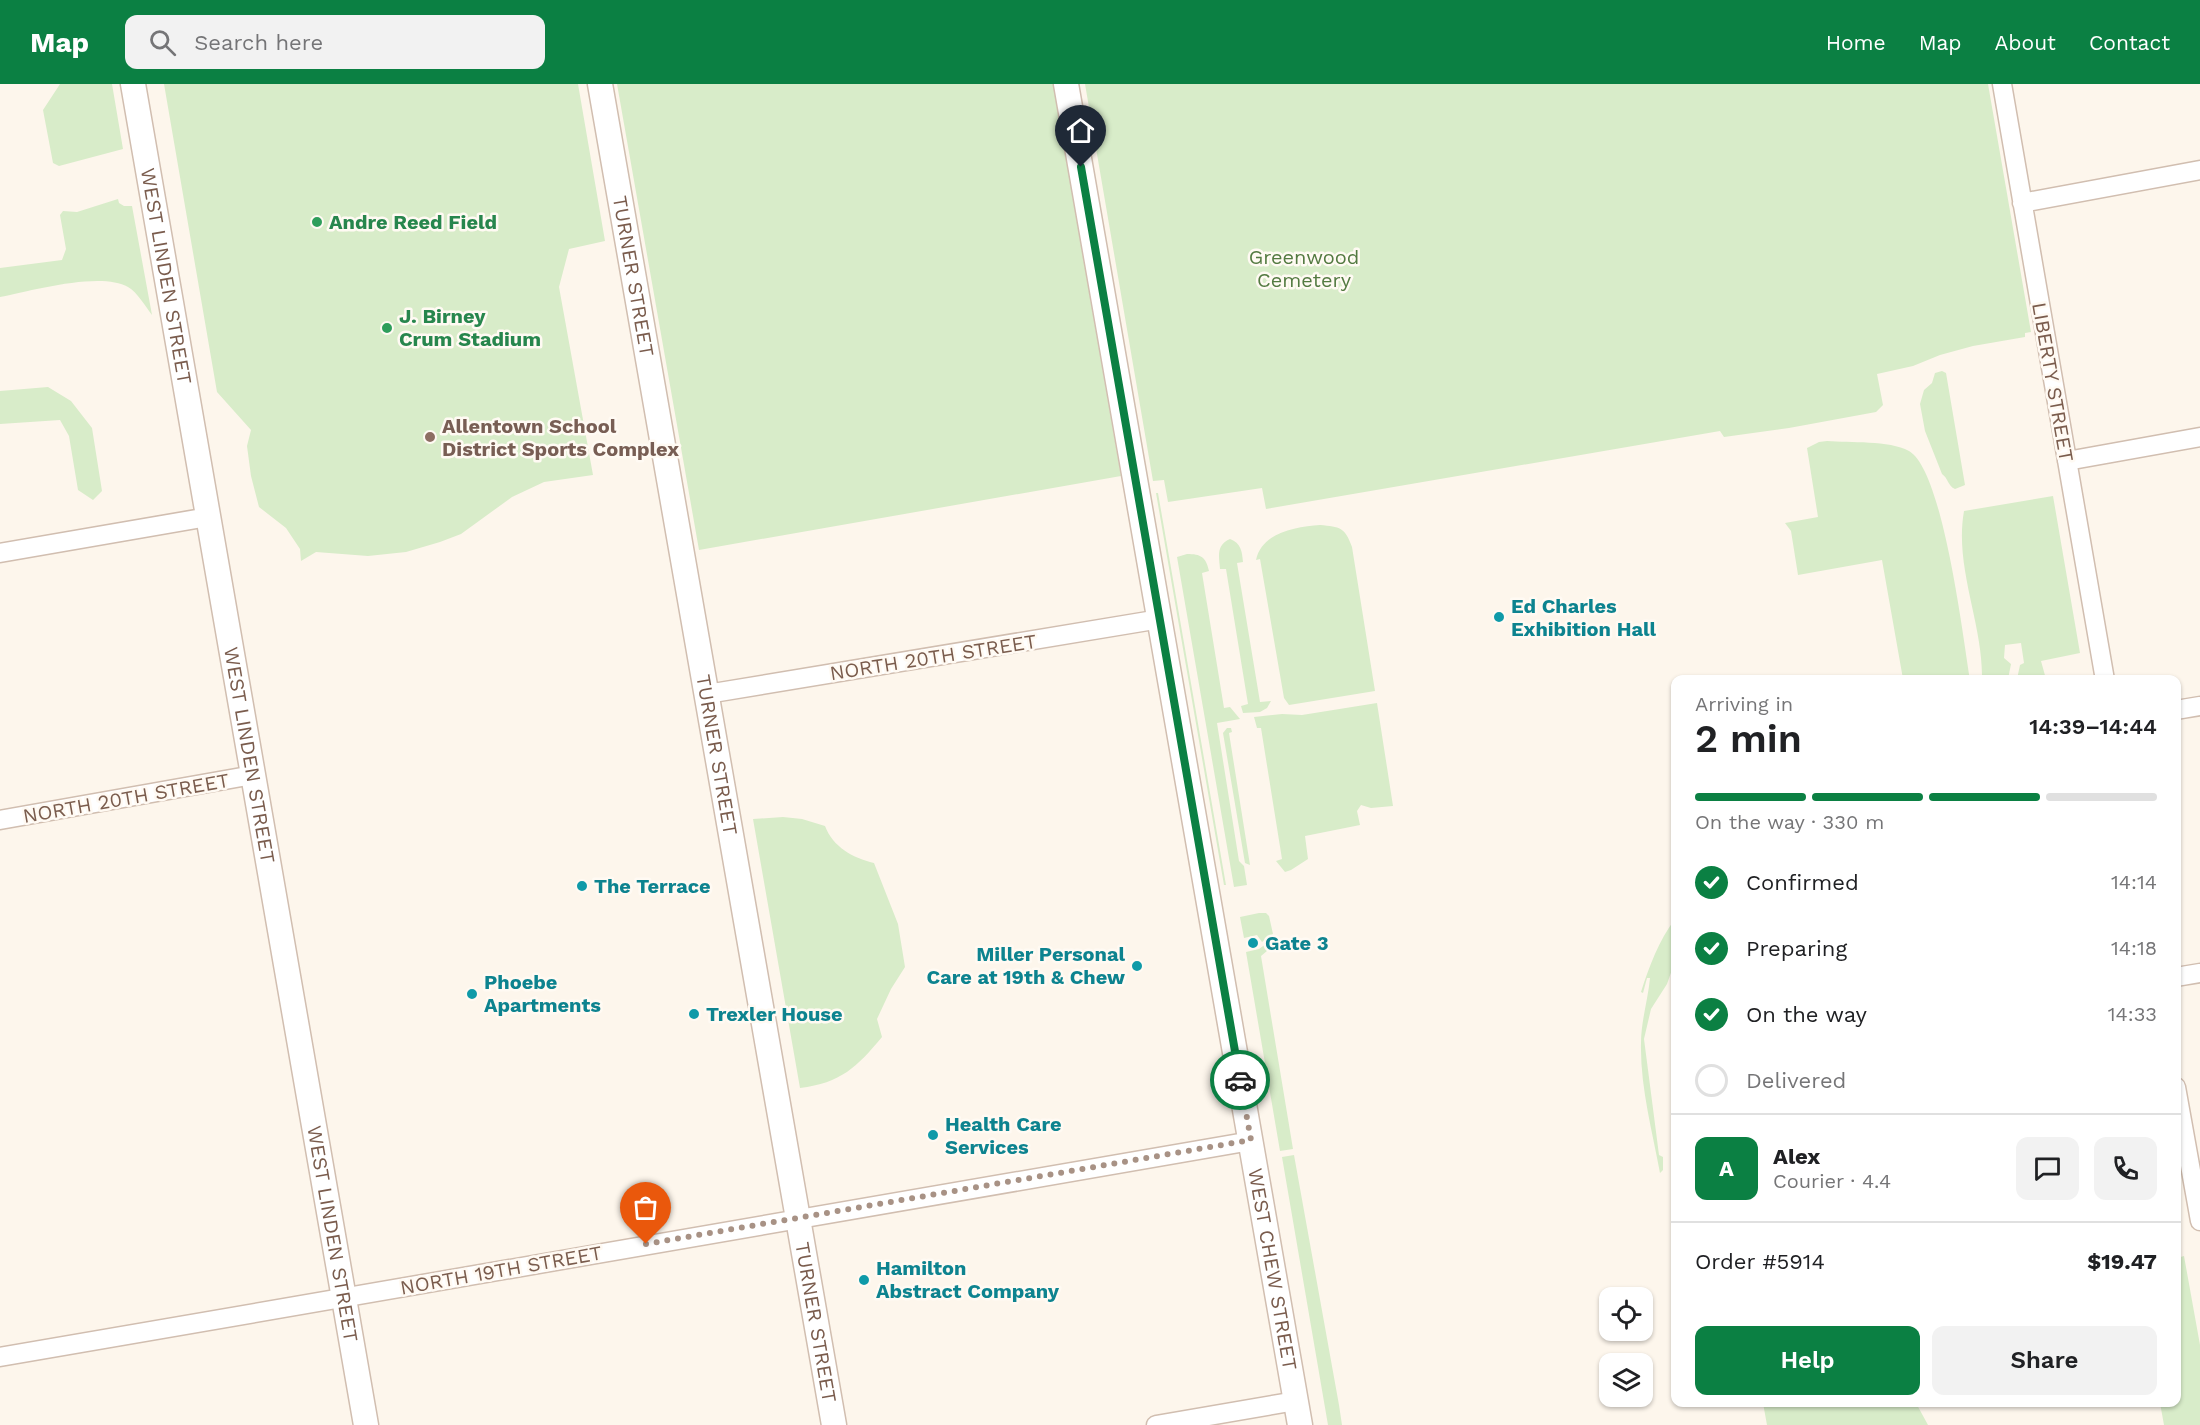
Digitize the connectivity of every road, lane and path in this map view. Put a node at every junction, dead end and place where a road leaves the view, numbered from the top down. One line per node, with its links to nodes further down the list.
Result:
1 (133, 84): 9 (street, WEST LINDEN STREET)
2 (600, 84): 13 (street, TURNER STREET)
3 (1066, 84): 11 (street, WEST CHEW STREET)
4 (2002, 84): 6 (street, LIBERTY STREET)
5 (2200, 170): 6 (street)
6 (2022, 203): 8 (street, LIBERTY STREET)
7 (2200, 437): 8 (street)
8 (2067, 461): 12 (street, LIBERTY STREET)
9 (208, 517): 10 (street); 16 (street, WEST LINDEN STREET)
10 (0, 553)
11 (1160, 619): 13 (street, NORTH 20TH STREET); 21 (street, WEST CHEW STREET)
12 (2104, 675)
13 (707, 694): 22 (street, TURNER STREET)
14 (2200, 706): 15 (street)
15 (2181, 709)
16 (253, 775): 17 (street, NORTH 20TH STREET); 24 (street, WEST LINDEN STREET)
17 (0, 820)
18 (2200, 973): 19 (street)
19 (2181, 976)
20 (2181, 1115): 23 (street)
21 (1251, 1140): 22 (street, NORTH 19TH STREET); 26 (street, WEST CHEW STREET)
22 (799, 1218): 24 (street, NORTH 19TH STREET); 28 (street, TURNER STREET)
23 (2200, 1221)
24 (344, 1297): 25 (street, NORTH 19TH STREET); 27 (street, WEST LINDEN STREET)
25 (0, 1357)
26 (1296, 1401): 29 (street); 30 (street, WEST CHEW STREET)
27 (366, 1425)
28 (834, 1425)
29 (1156, 1425)
30 (1300, 1425)

